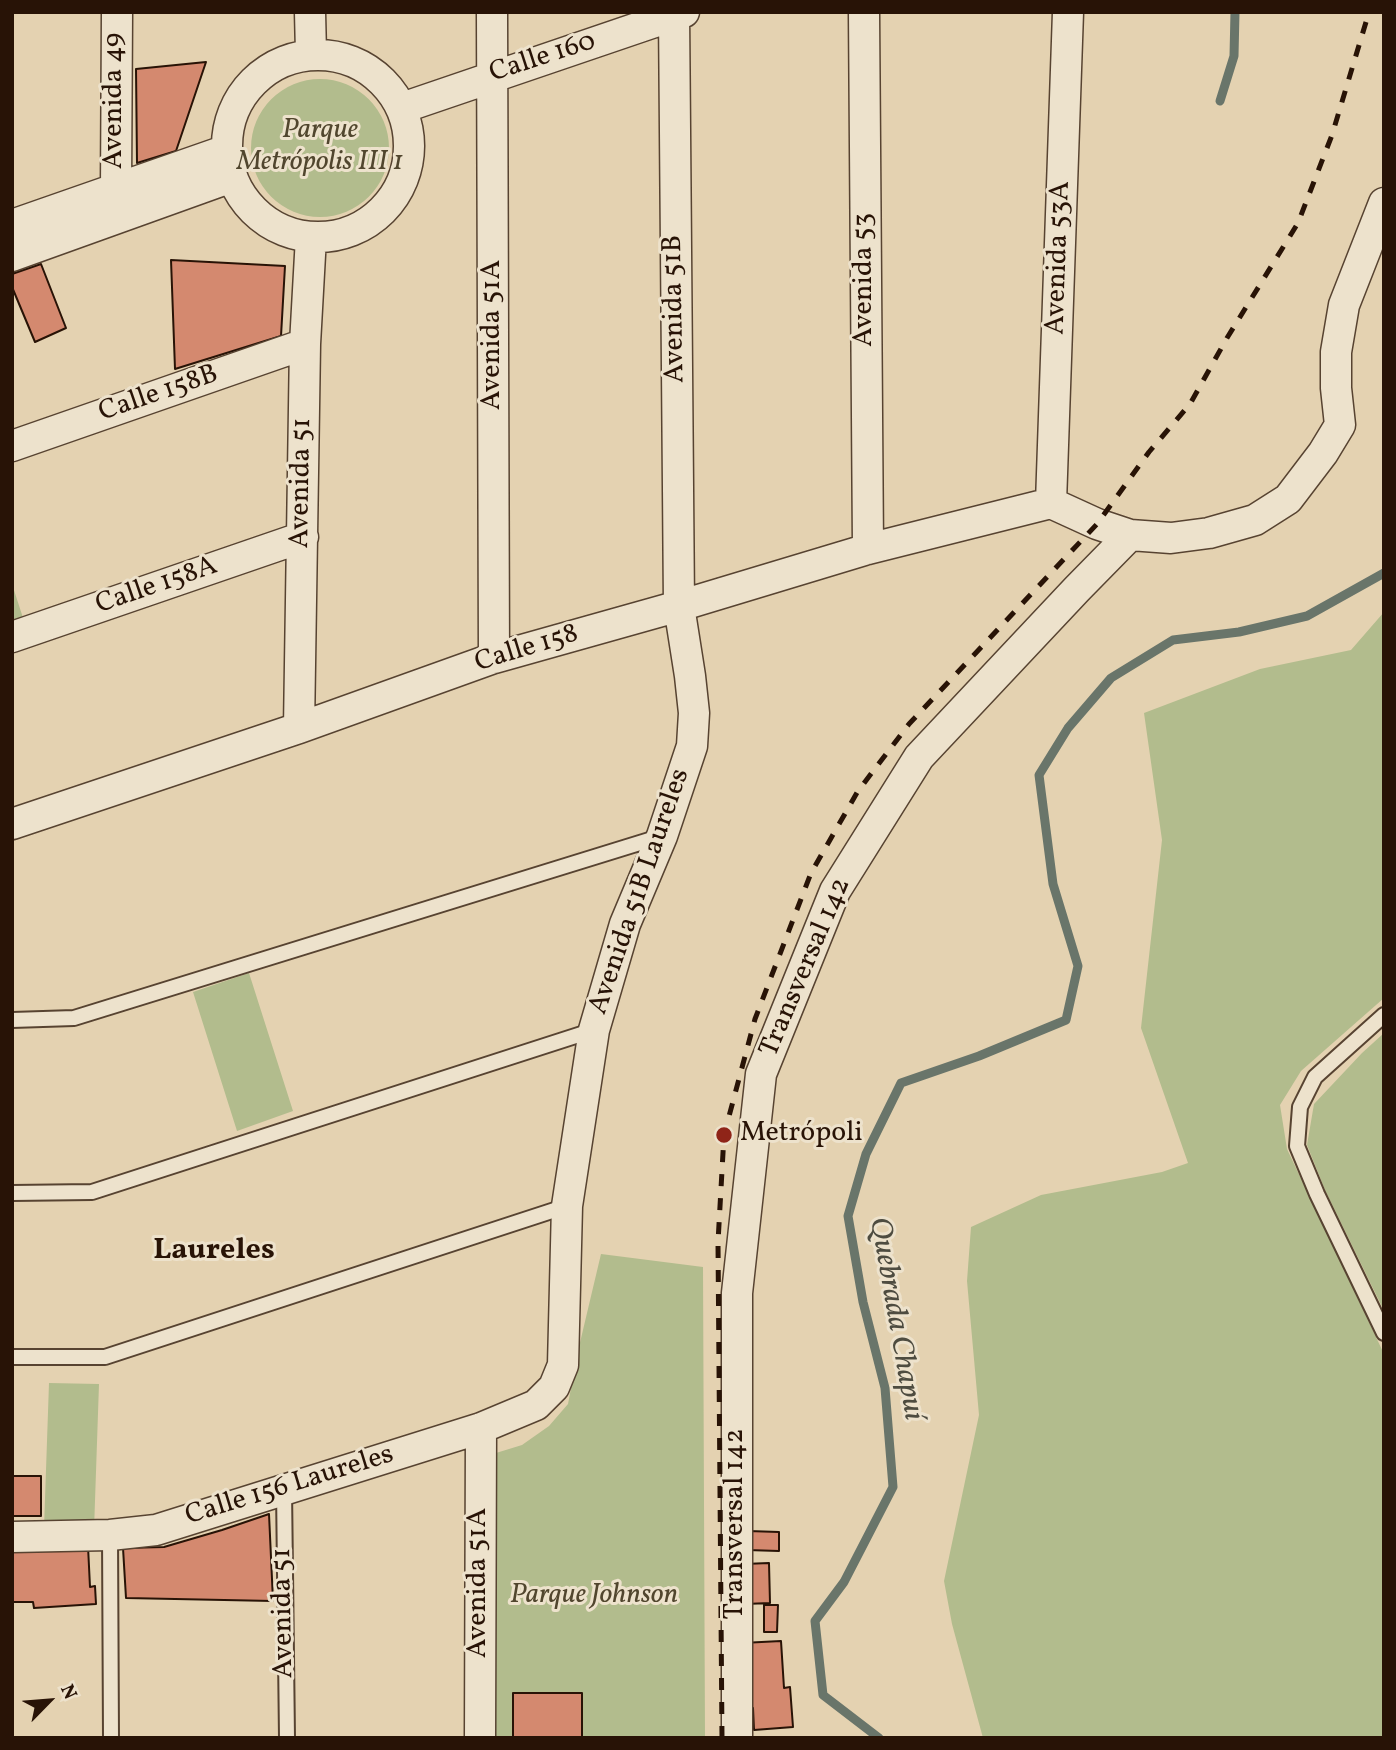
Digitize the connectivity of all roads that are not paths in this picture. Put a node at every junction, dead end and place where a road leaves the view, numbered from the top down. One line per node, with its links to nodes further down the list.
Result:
1 (117, 12): 11 (street, Avenida 49)
2 (310, 12): 7 (street)
3 (492, 12): 8 (street, Avenida 51A)
4 (864, 12): 21 (street, Avenida 53)
5 (1068, 12): 18 (street, Avenida 53A)
6 (677, 13): 8 (street, Calle 160); 22 (street, Avenida 51B)
7 (311, 54): 9 (street); 10 (street)
8 (493, 75): 9 (street, Calle 160); 24 (street, Avenida 51A)
9 (402, 108): 14 (street)
10 (230, 164): 11 (street); 14 (street); 15 (street)
11 (116, 189): 13 (street)
12 (1384, 202): 19 (street)
13 (12, 225)
14 (311, 237): 16 (street, Avenida 51)
15 (12, 256)
16 (305, 344): 17 (street, Calle 158B); 20 (street, Avenida 51)
17 (12, 446)
18 (1051, 503): 19 (street); 21 (street, Calle 158)
19 (1130, 535): 43 (street, Transversal 142)
20 (303, 537): 23 (street, Calle 158A); 25 (street, Avenida 51)
21 (868, 549): 22 (street, Calle 158)
22 (679, 606): 24 (street, Calle 158); 27 (street, Avenida 51B Laureles)
23 (12, 638)
24 (494, 658): 25 (street, Calle 158)
25 (299, 728): 26 (street, Calle 158)
26 (12, 824)
27 (662, 836): 29 (lane); 30 (street, Avenida 51B Laureles)
28 (1384, 1015): 33 (lane)
29 (12, 1020)
30 (594, 1030): 31 (lane); 32 (street, Avenida 51B Laureles)
31 (12, 1193)
32 (567, 1206): 34 (lane); 35 (street, Avenida 51B Laureles)
33 (1384, 1333)
34 (12, 1357)
35 (554, 1387): 36 (street, Calle 156 Laureles)
36 (481, 1428): 37 (street, Calle 156 Laureles); 42 (street, Avenida 51A)
37 (284, 1489): 38 (street, Calle 156 Laureles); 41 (lane, Avenida 51)
38 (110, 1535): 39 (street, Calle 156 Laureles); 40 (lane)
39 (12, 1537)
40 (111, 1738)
41 (287, 1738)
42 (480, 1738)
43 (737, 1738)

